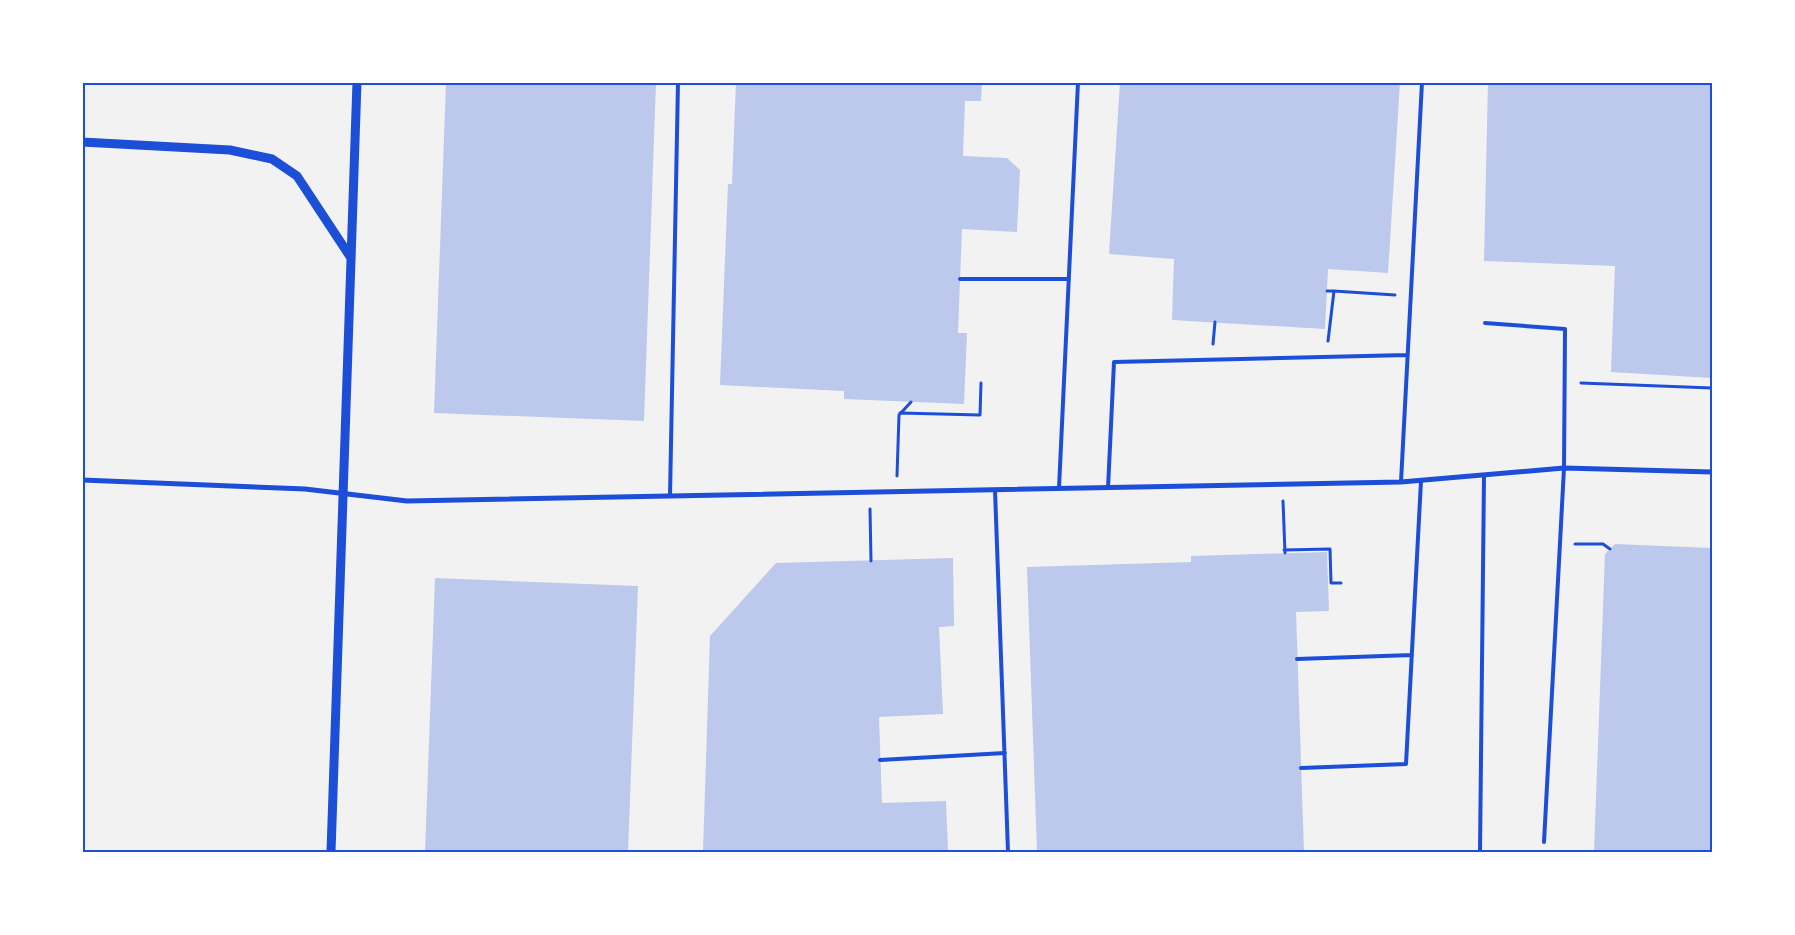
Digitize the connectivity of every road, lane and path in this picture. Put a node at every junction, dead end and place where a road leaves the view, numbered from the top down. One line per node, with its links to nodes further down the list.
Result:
1 (358, 82): 6 (street)
2 (678, 82): 33 (lane)
3 (1078, 82): 7 (lane)
4 (1422, 82): 16 (lane)
5 (82, 142): 6 (street)
6 (351, 258): 32 (street)
7 (1069, 279): 8 (lane); 29 (lane)
8 (960, 280)
9 (1327, 291): 10 (path)
10 (1334, 291): 11 (path); 14 (path)
11 (1390, 295)
12 (1215, 322): 15 (path)
13 (1485, 323): 23 (lane)
14 (1328, 343)
15 (1214, 345)
16 (1407, 355): 28 (lane); 30 (lane)
17 (982, 383): 21 (path)
18 (1584, 383): 19 (path)
19 (1712, 388)
20 (911, 402): 21 (path)
21 (900, 413): 22 (path)
22 (897, 463)
23 (1564, 468): 24 (street); 25 (street); 45 (lane)
24 (1712, 472)
25 (1484, 476): 27 (street); 48 (lane)
26 (82, 480): 32 (street)
27 (1421, 481): 28 (street); 40 (lane)
28 (1400, 482): 30 (street)
29 (1059, 488): 30 (street); 31 (street)
30 (1108, 488)
31 (995, 490): 33 (street); 42 (lane)
32 (344, 494): 33 (street); 46 (street)
33 (670, 496)
34 (1282, 498): 39 (path)
35 (870, 513): 38 (path)
36 (1572, 544): 37 (path)
37 (1610, 549)
38 (871, 561)
39 (1341, 583)
40 (1412, 655): 41 (lane); 44 (lane)
41 (1297, 659)
42 (1005, 753): 43 (lane); 47 (lane)
43 (880, 760)
44 (1301, 768)
45 (1544, 842)
46 (331, 852)
47 (1008, 852)
48 (1480, 852)

